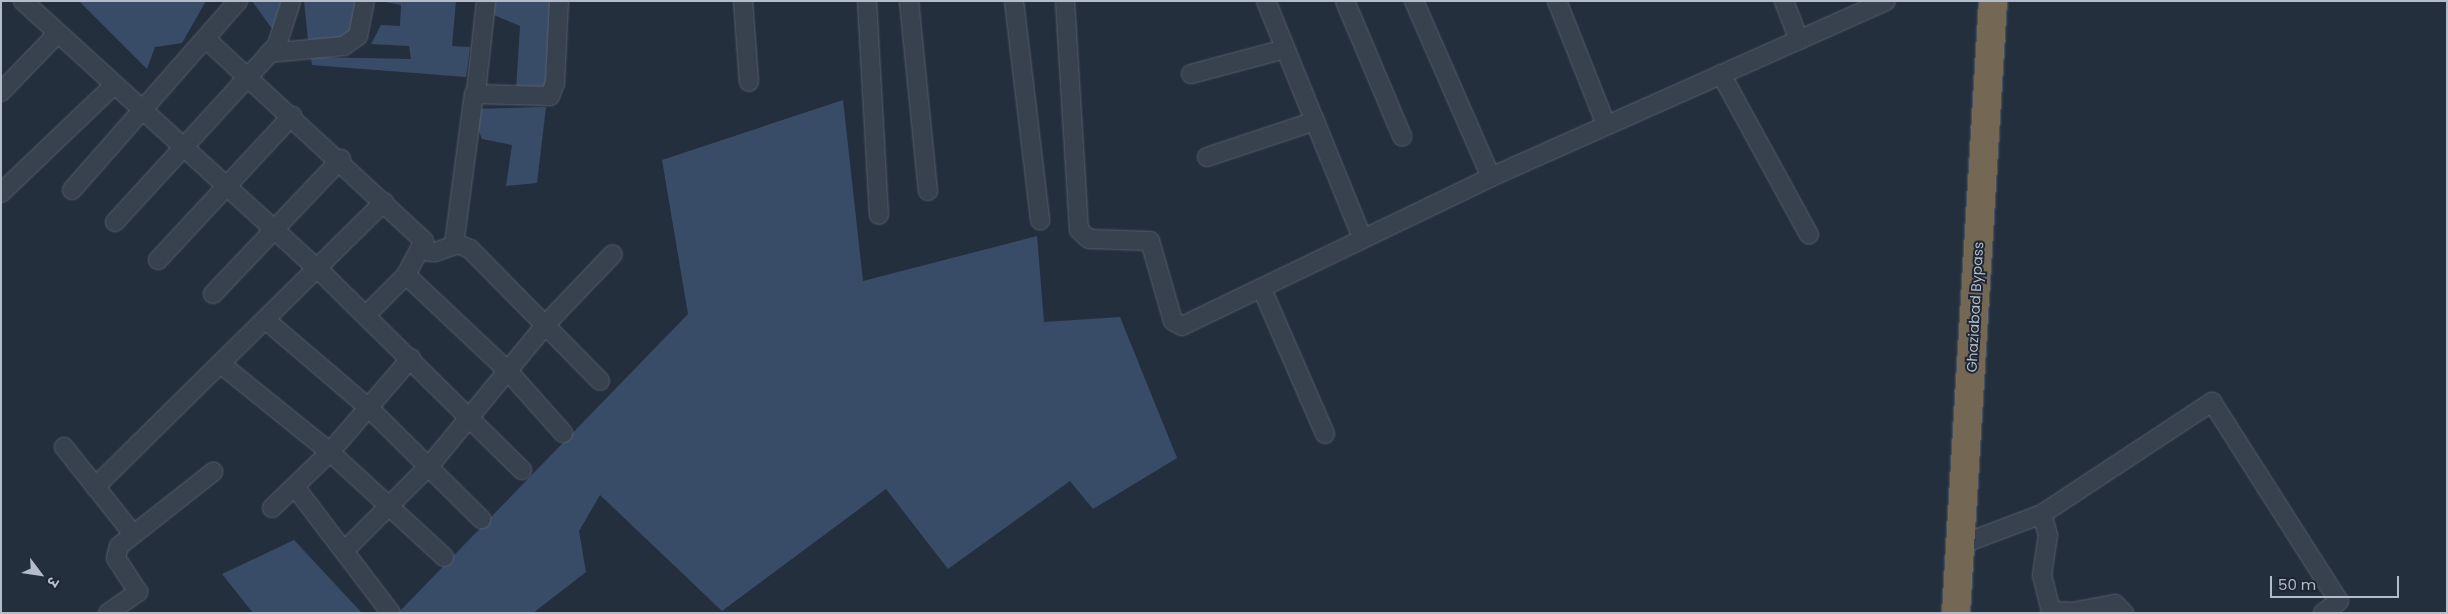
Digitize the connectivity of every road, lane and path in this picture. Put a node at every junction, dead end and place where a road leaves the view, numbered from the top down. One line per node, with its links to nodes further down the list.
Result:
1 (22, 1): 19 (street)
2 (238, 1): 20 (street)
3 (291, 1): 23 (street)
4 (365, 1): 23 (street)
5 (486, 1): 30 (street)
6 (559, 1): 30 (street)
7 (743, 1): 27 (street)
8 (867, 1): 45 (street)
9 (909, 1): 42 (street)
10 (1014, 1): 46 (street)
11 (1065, 1): 57 (street)
12 (1266, 1): 22 (street)
13 (1345, 1): 35 (street)
14 (1414, 1): 39 (street)
15 (1557, 1): 34 (street)
16 (1784, 1): 21 (street)
17 (1886, 1): 21 (street)
18 (1993, 1): 82 (highway, Ghaziabad Bypass)
19 (58, 33): 28 (street); 29 (street)
20 (206, 39): 26 (street); 31 (street)
21 (1799, 40): 25 (street)
22 (1285, 49): 24 (street); 33 (street)
23 (269, 54): 26 (street)
24 (1191, 74)
25 (1721, 74): 34 (street); 49 (street)
26 (246, 75): 32 (street); 36 (street)
27 (749, 82)
28 (112, 87): 31 (street); 43 (street)
29 (1, 92)
30 (476, 92): 51 (street)
31 (140, 112): 36 (street); 41 (street)
32 (292, 116): 38 (street); 40 (street)
33 (1315, 121): 37 (street); 50 (street)
34 (1606, 125): 39 (street)
35 (1402, 136)
36 (181, 147): 40 (street); 47 (street)
37 (1208, 157)
38 (341, 159): 44 (street); 48 (street)
39 (1491, 177): 50 (street)
40 (226, 187): 48 (street); 54 (street)
41 (72, 190)
42 (928, 191)
43 (1, 193)
44 (384, 202): 52 (street); 55 (street)
45 (879, 215)
46 (1040, 220)
47 (115, 222)
48 (275, 231): 55 (street); 58 (street)
49 (1809, 235)
50 (1362, 238): 57 (street)
51 (454, 245): 52 (street); 61 (street)
52 (422, 251): 56 (street)
53 (613, 254): 61 (street)
54 (158, 260)
55 (319, 270): 59 (street); 60 (street)
56 (406, 275): 59 (street); 64 (street)
57 (1262, 289): 69 (street)
58 (213, 294)
59 (366, 315): 62 (street)
60 (267, 322): 63 (street); 66 (street)
61 (547, 323): 64 (street); 65 (street)
62 (411, 358): 66 (street); 67 (street)
63 (222, 365): 71 (street); 75 (street)
64 (508, 371): 67 (street); 68 (street)
65 (600, 381)
66 (369, 408): 71 (street); 72 (street)
67 (468, 416): 72 (street); 73 (street)
68 (563, 432)
69 (1325, 434)
70 (64, 447): 75 (street)
71 (330, 452): 76 (street); 77 (street)
72 (430, 464): 77 (street); 80 (street)
73 (522, 470)
74 (213, 472): 81 (street)
75 (95, 487): 81 (street)
76 (295, 487): 78 (street); 83 (street)
77 (387, 507): 83 (street); 84 (street)
78 (272, 508)
79 (2042, 514): 82 (street); 88 (street); 89 (street)
80 (481, 519)
81 (133, 534): 85 (street)
82 (1960, 546): 87 (highway, Ghaziabad Bypass)
83 (346, 549): 86 (street)
84 (444, 557)
85 (108, 613)
86 (391, 613)
87 (1956, 613)
88 (2124, 613)
89 (2322, 613)

